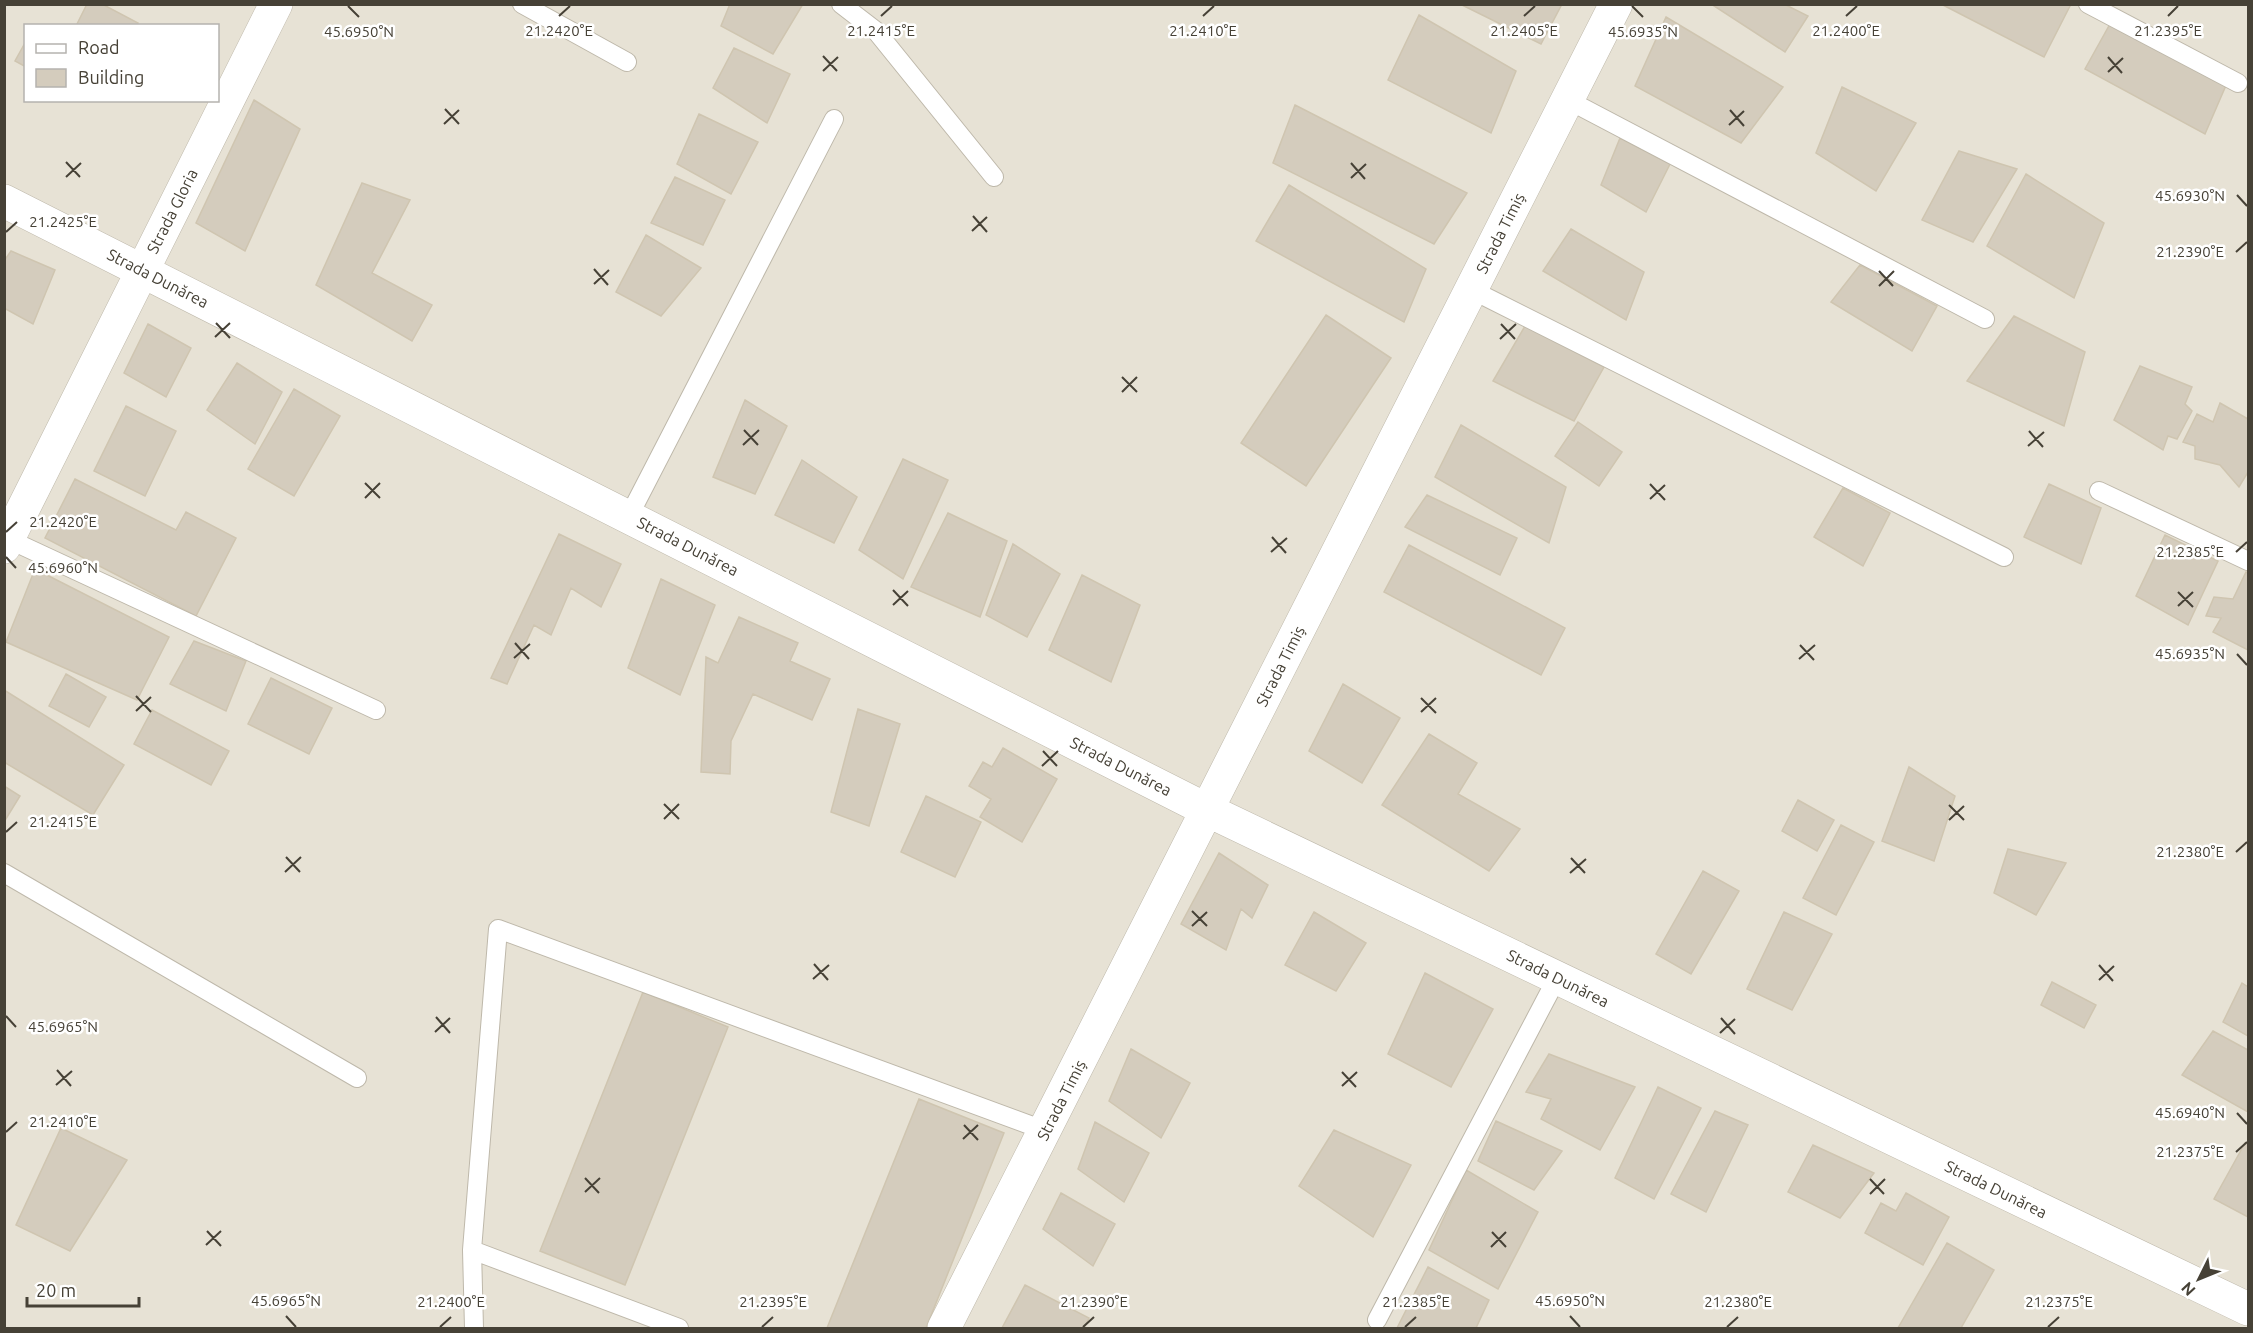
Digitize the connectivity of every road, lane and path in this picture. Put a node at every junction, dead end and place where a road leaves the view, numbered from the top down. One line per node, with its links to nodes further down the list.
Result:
1 (276, 4): 12 (street, Strada Gloria)
2 (522, 4): 6 (lane)
3 (841, 4): 10 (lane)
4 (2088, 4): 7 (lane)
5 (1612, 6): 8 (street, Strada Timiș)
6 (627, 62)
7 (2238, 83)
8 (1568, 100): 13 (street, Strada Timiș); 14 (lane)
9 (834, 119): 16 (lane)
10 (994, 177)
11 (4, 201): 12 (street, Strada Dunărea)
12 (142, 270): 16 (street, Strada Dunărea); 17 (street, Strada Gloria)
13 (1472, 290): 18 (lane); 21 (street, Strada Timiș)
14 (1984, 320)
15 (2099, 491): 19 (lane)
16 (628, 516): 21 (street, Strada Dunărea)
17 (6, 543): 20 (lane)
18 (2004, 557)
19 (2248, 561)
20 (376, 710)
21 (1207, 810): 23 (street, Strada Dunărea); 25 (street, Strada Timiș)
22 (4, 873): 24 (lane)
23 (1557, 978): 27 (street, Strada Dunărea); 28 (lane)
24 (357, 1078)
25 (1046, 1131): 26 (lane); 31 (street, Strada Timiș)
26 (472, 1250): 29 (lane); 30 (lane)
27 (2248, 1310)
28 (1377, 1320)
29 (474, 1329)
30 (679, 1329)
31 (944, 1329)

